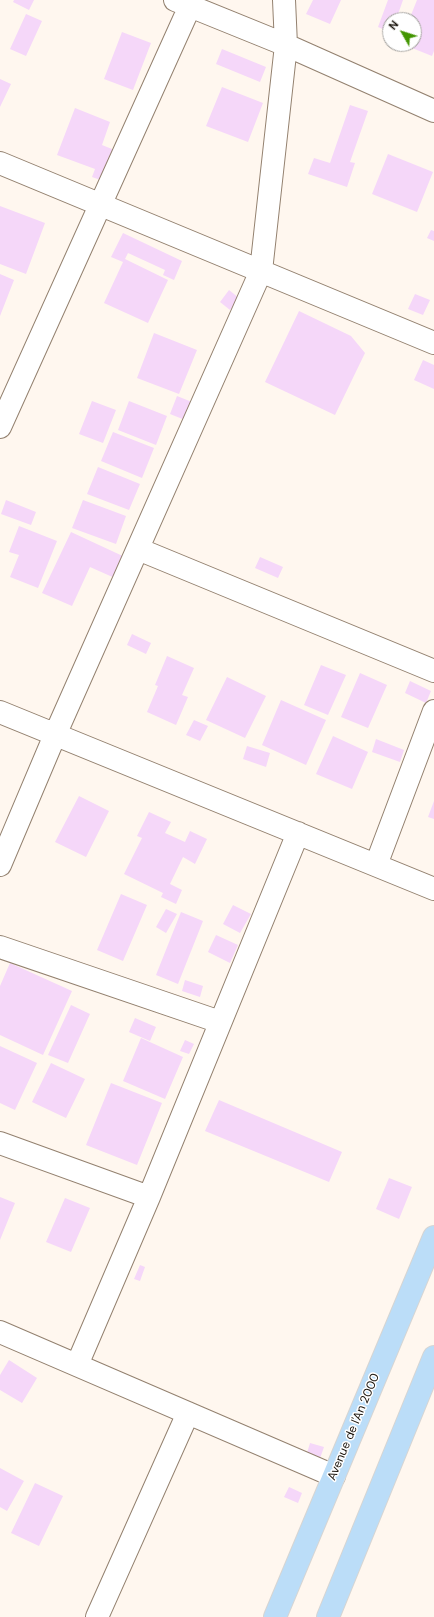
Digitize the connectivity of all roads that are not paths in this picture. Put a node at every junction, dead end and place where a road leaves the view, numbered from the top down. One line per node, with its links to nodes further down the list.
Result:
1 (284, 0): 3 (street)
2 (183, 3): 3 (street); 6 (street)
3 (286, 45): 4 (street); 7 (street)
4 (434, 111)
5 (0, 163): 6 (street)
6 (100, 204): 7 (street); 9 (street)
7 (261, 272): 8 (street); 10 (street)
8 (434, 343)
9 (0, 427)
10 (138, 549): 11 (street); 14 (street)
11 (434, 671)
12 (434, 711): 17 (street)
13 (0, 712): 14 (street)
14 (55, 735): 15 (street); 16 (street)
15 (298, 833): 17 (street); 20 (street)
16 (0, 865)
17 (376, 865): 18 (street)
18 (434, 889)
19 (0, 947): 20 (street)
20 (220, 1022): 22 (street)
21 (0, 1143): 22 (street)
22 (149, 1197): 26 (street)
23 (434, 1237): 28 (main road, Avenue de l'An 2000)
24 (1, 1334): 26 (street)
25 (434, 1357): 31 (main road)
26 (77, 1365): 27 (street)
27 (188, 1413): 28 (street); 29 (street)
28 (334, 1476): 30 (main road, Avenue de l'An 2000)
29 (97, 1617)
30 (275, 1617)
31 (328, 1617)

